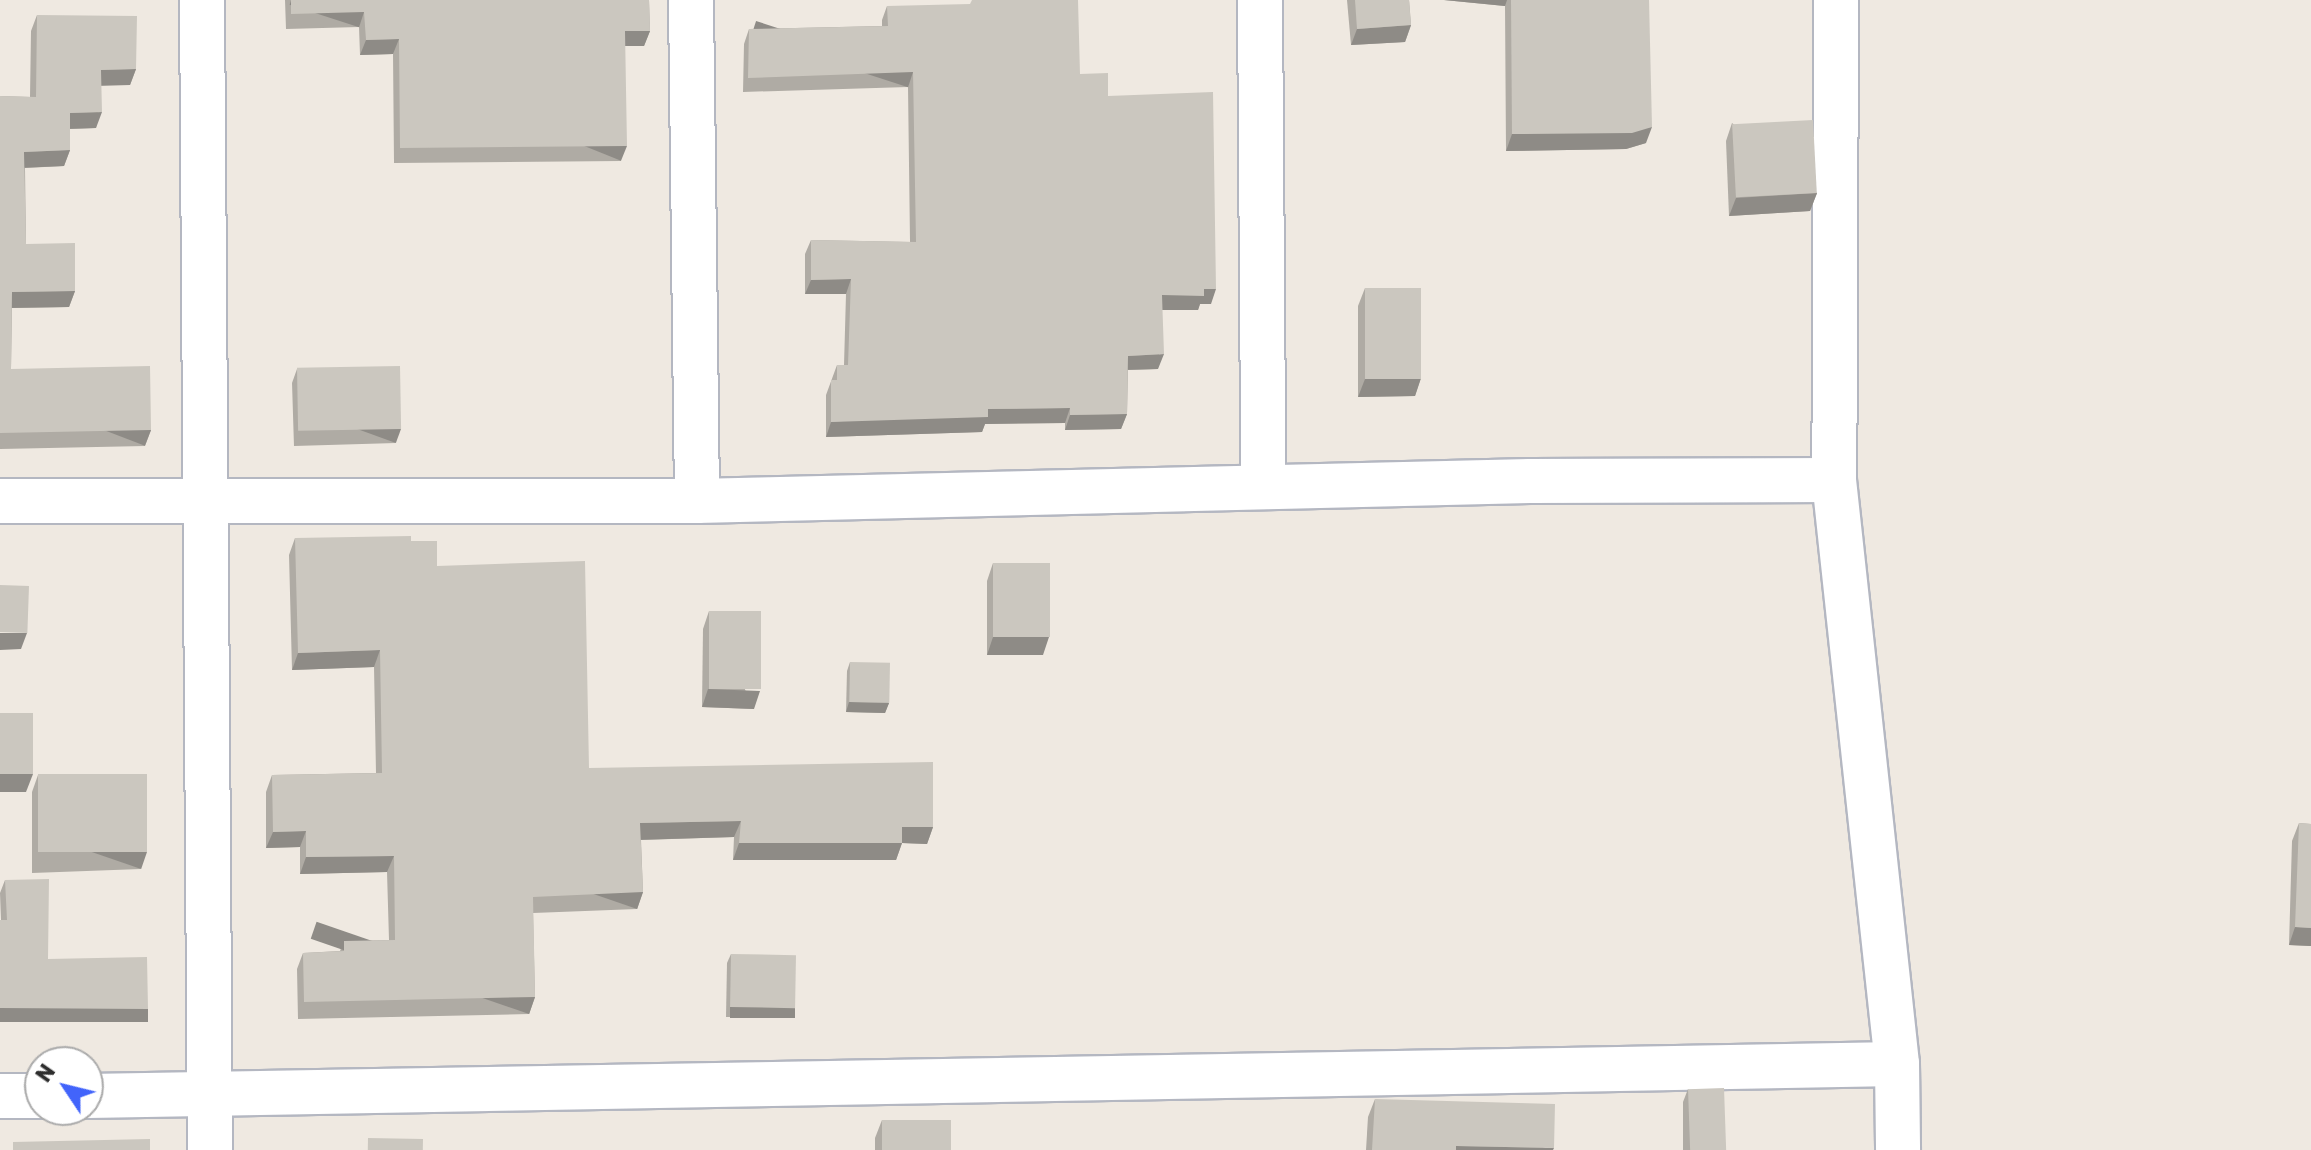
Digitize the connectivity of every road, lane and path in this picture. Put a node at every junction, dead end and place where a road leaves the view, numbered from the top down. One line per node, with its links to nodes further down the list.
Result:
1 (202, 0): 7 (street)
2 (691, 0): 9 (street)
3 (1260, 0): 6 (street)
4 (1836, 0): 5 (street)
5 (1834, 480): 6 (street); 10 (street)
6 (1263, 487): 9 (street)
7 (204, 499): 8 (street); 9 (street); 14 (street)
8 (0, 501)
9 (697, 501)
10 (1897, 1064): 14 (street); 16 (street)
11 (0, 1096): 12 (street)
12 (24, 1096)
13 (104, 1096): 14 (street)
14 (208, 1096): 15 (street)
15 (210, 1150)
16 (1898, 1150)

